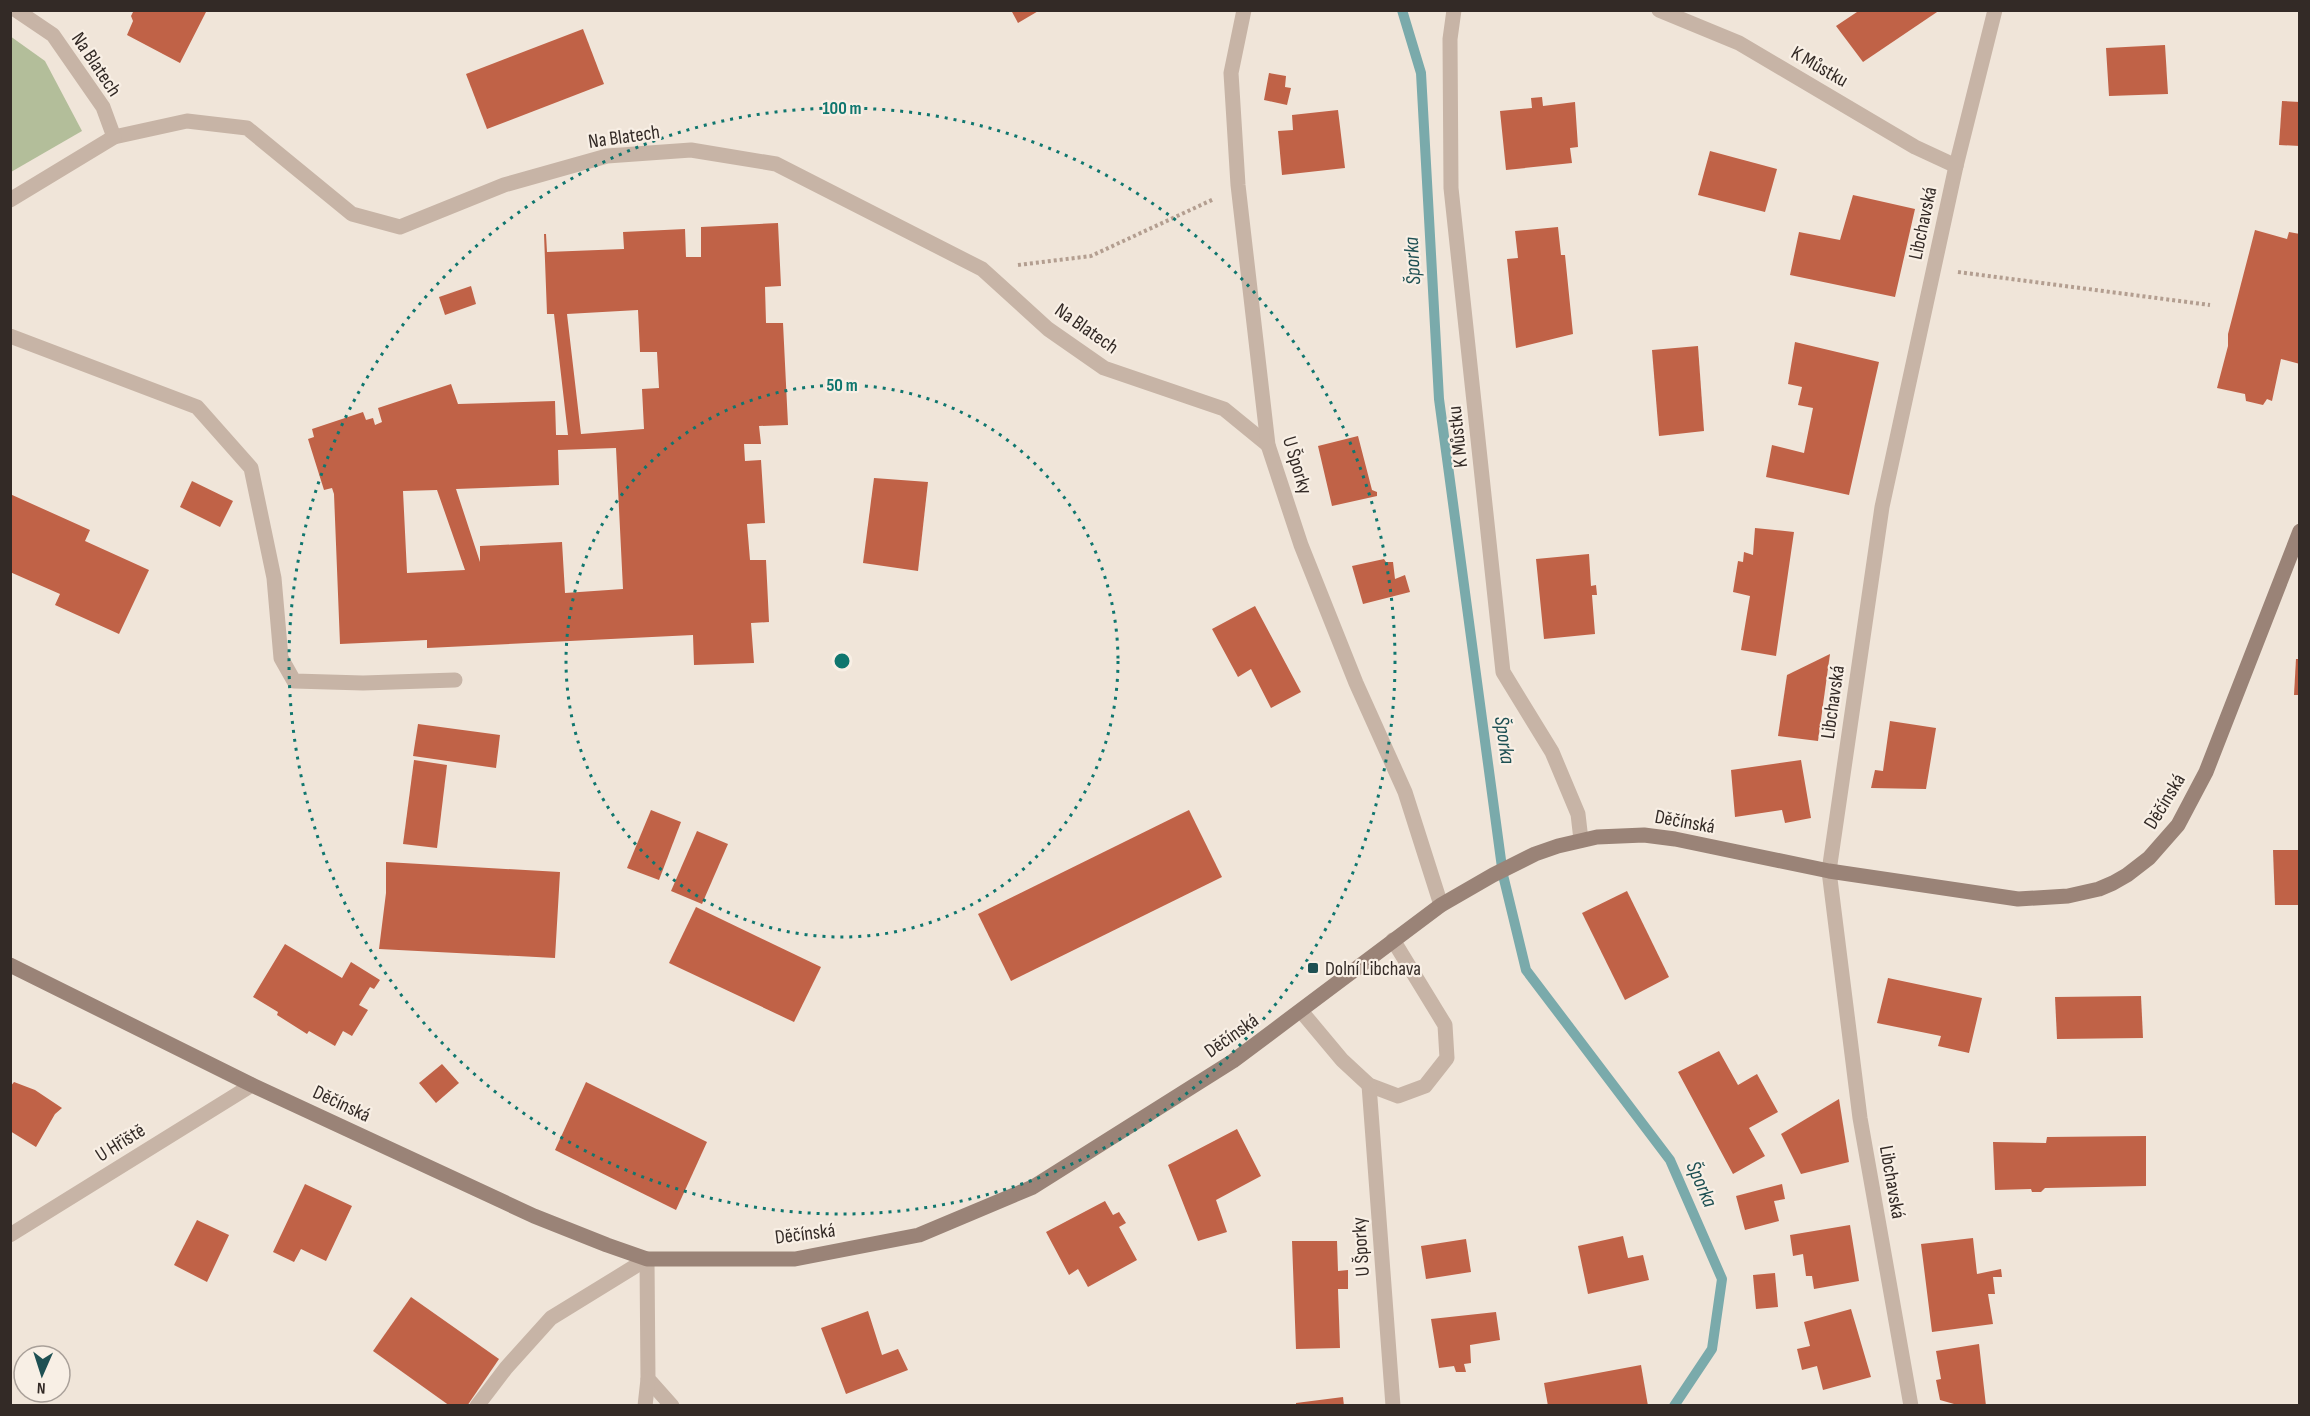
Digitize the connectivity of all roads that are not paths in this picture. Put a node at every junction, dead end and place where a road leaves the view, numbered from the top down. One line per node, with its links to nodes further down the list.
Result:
1 (16, 10): 6 (street, Na Blatech)
2 (1244, 10): 10 (street, U Šporky)
3 (1454, 10): 13 (street, K Můstku)
4 (1659, 10): 7 (street, K Můstku)
5 (1995, 10): 7 (street, Libchavská)
6 (114, 137): 8 (street); 10 (street, Na Blatech)
7 (1956, 166): 14 (street, Libchavská)
8 (10, 200)
9 (10, 336): 12 (street)
10 (1268, 445): 15 (street, U Šporky)
11 (2300, 531): 14 (main road, Děčínská)
12 (455, 680)
13 (1581, 840): 14 (main road, Děčínská); 15 (main road, Děčínská)
14 (1829, 871): 28 (street, Libchavská)
15 (1441, 905): 16 (main road, Děčínská)
16 (1393, 940): 18 (main road, Děčínská); 20 (street)
17 (10, 965): 19 (main road, Děčínská)
18 (1301, 1011): 20 (street); 22 (main road, Děčínská)
19 (252, 1084): 21 (street, U Hřiště); 22 (main road, Děčínská)
20 (1369, 1085): 27 (street, U Šporky)
21 (10, 1235)
22 (647, 1259): 23 (street); 24 (street)
23 (648, 1379): 25 (street); 26 (street)
24 (477, 1406)
25 (645, 1406)
26 (672, 1406)
27 (1393, 1406)
28 (1911, 1406)

